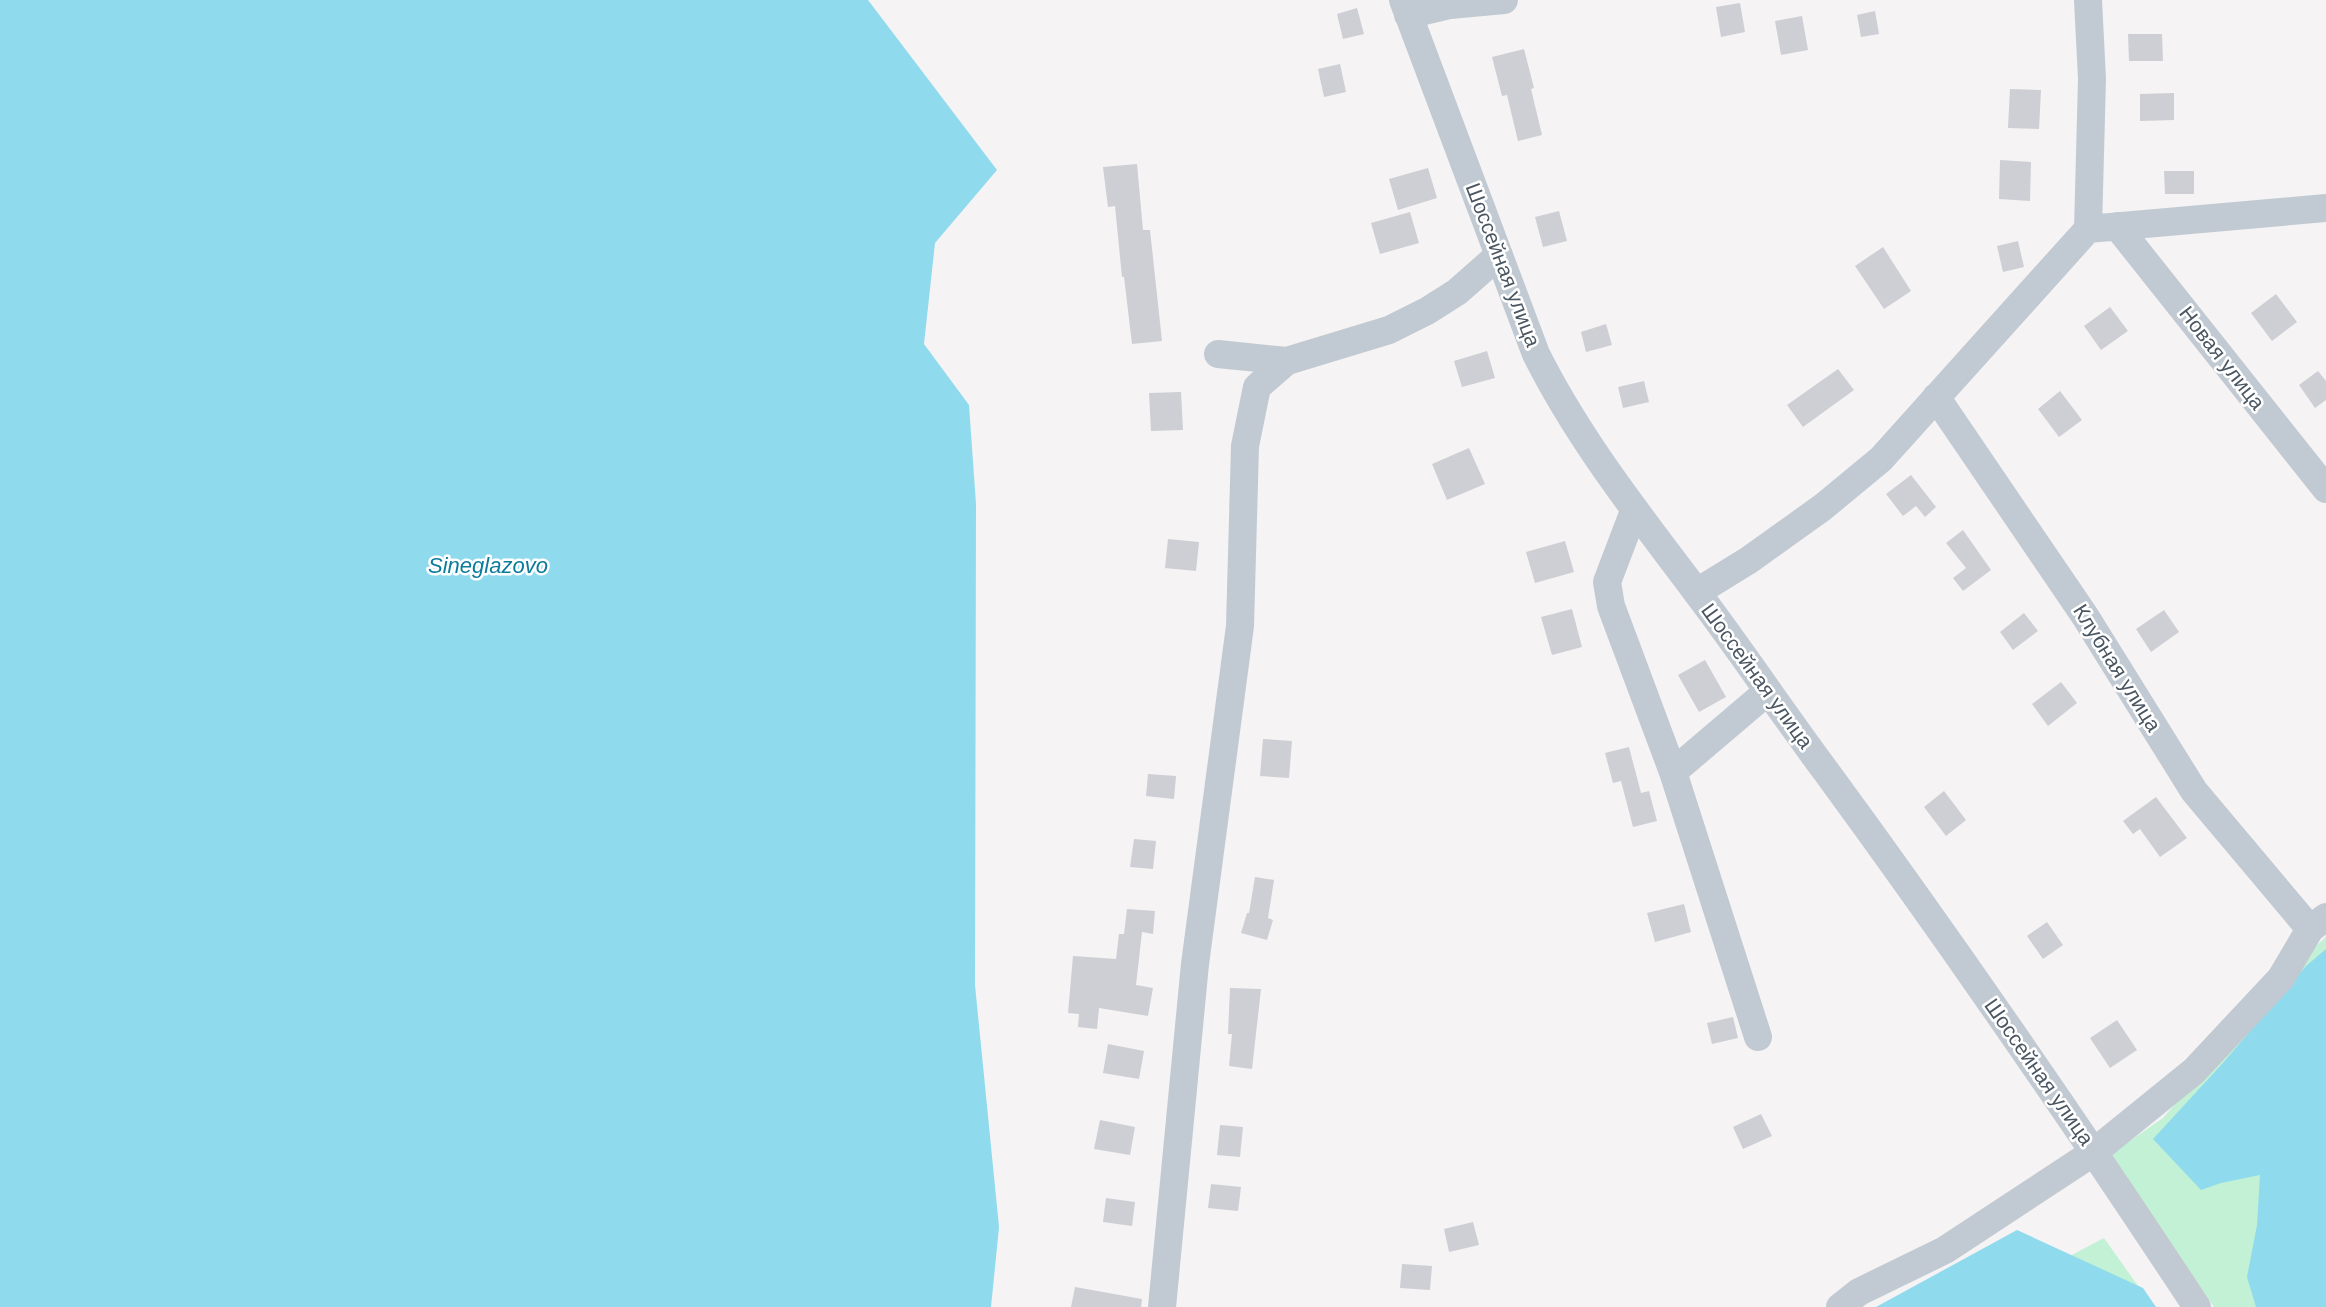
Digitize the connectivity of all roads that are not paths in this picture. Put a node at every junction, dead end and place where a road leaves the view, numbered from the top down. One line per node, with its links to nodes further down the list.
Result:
1 (1504, 0): 3 (street)
2 (2088, 0): 6 (street)
3 (1405, 8): 7 (street, Шоссейная улица)
4 (2326, 208): 5 (street)
5 (2117, 226): 6 (street); 11 (street, Новая улица)
6 (2088, 229): 10 (street)
7 (1499, 255): 9 (street); 12 (street, Шоссейная улица)
8 (1218, 354): 9 (street)
9 (1287, 361): 19 (street)
10 (1936, 397): 13 (street); 16 (street, Клубная улица)
11 (2326, 489)
12 (1634, 511): 13 (street, Шоссейная улица); 15 (street)
13 (1697, 592): 14 (street, Шоссейная улица)
14 (1767, 692): 15 (street); 18 (street, Шоссейная улица)
15 (1673, 772): 17 (street)
16 (2318, 923): 18 (street)
17 (1758, 1036)
18 (2094, 1152): 20 (street); 21 (street, Шоссейная улица)
19 (1162, 1307)
20 (1840, 1307)
21 (2197, 1307)

